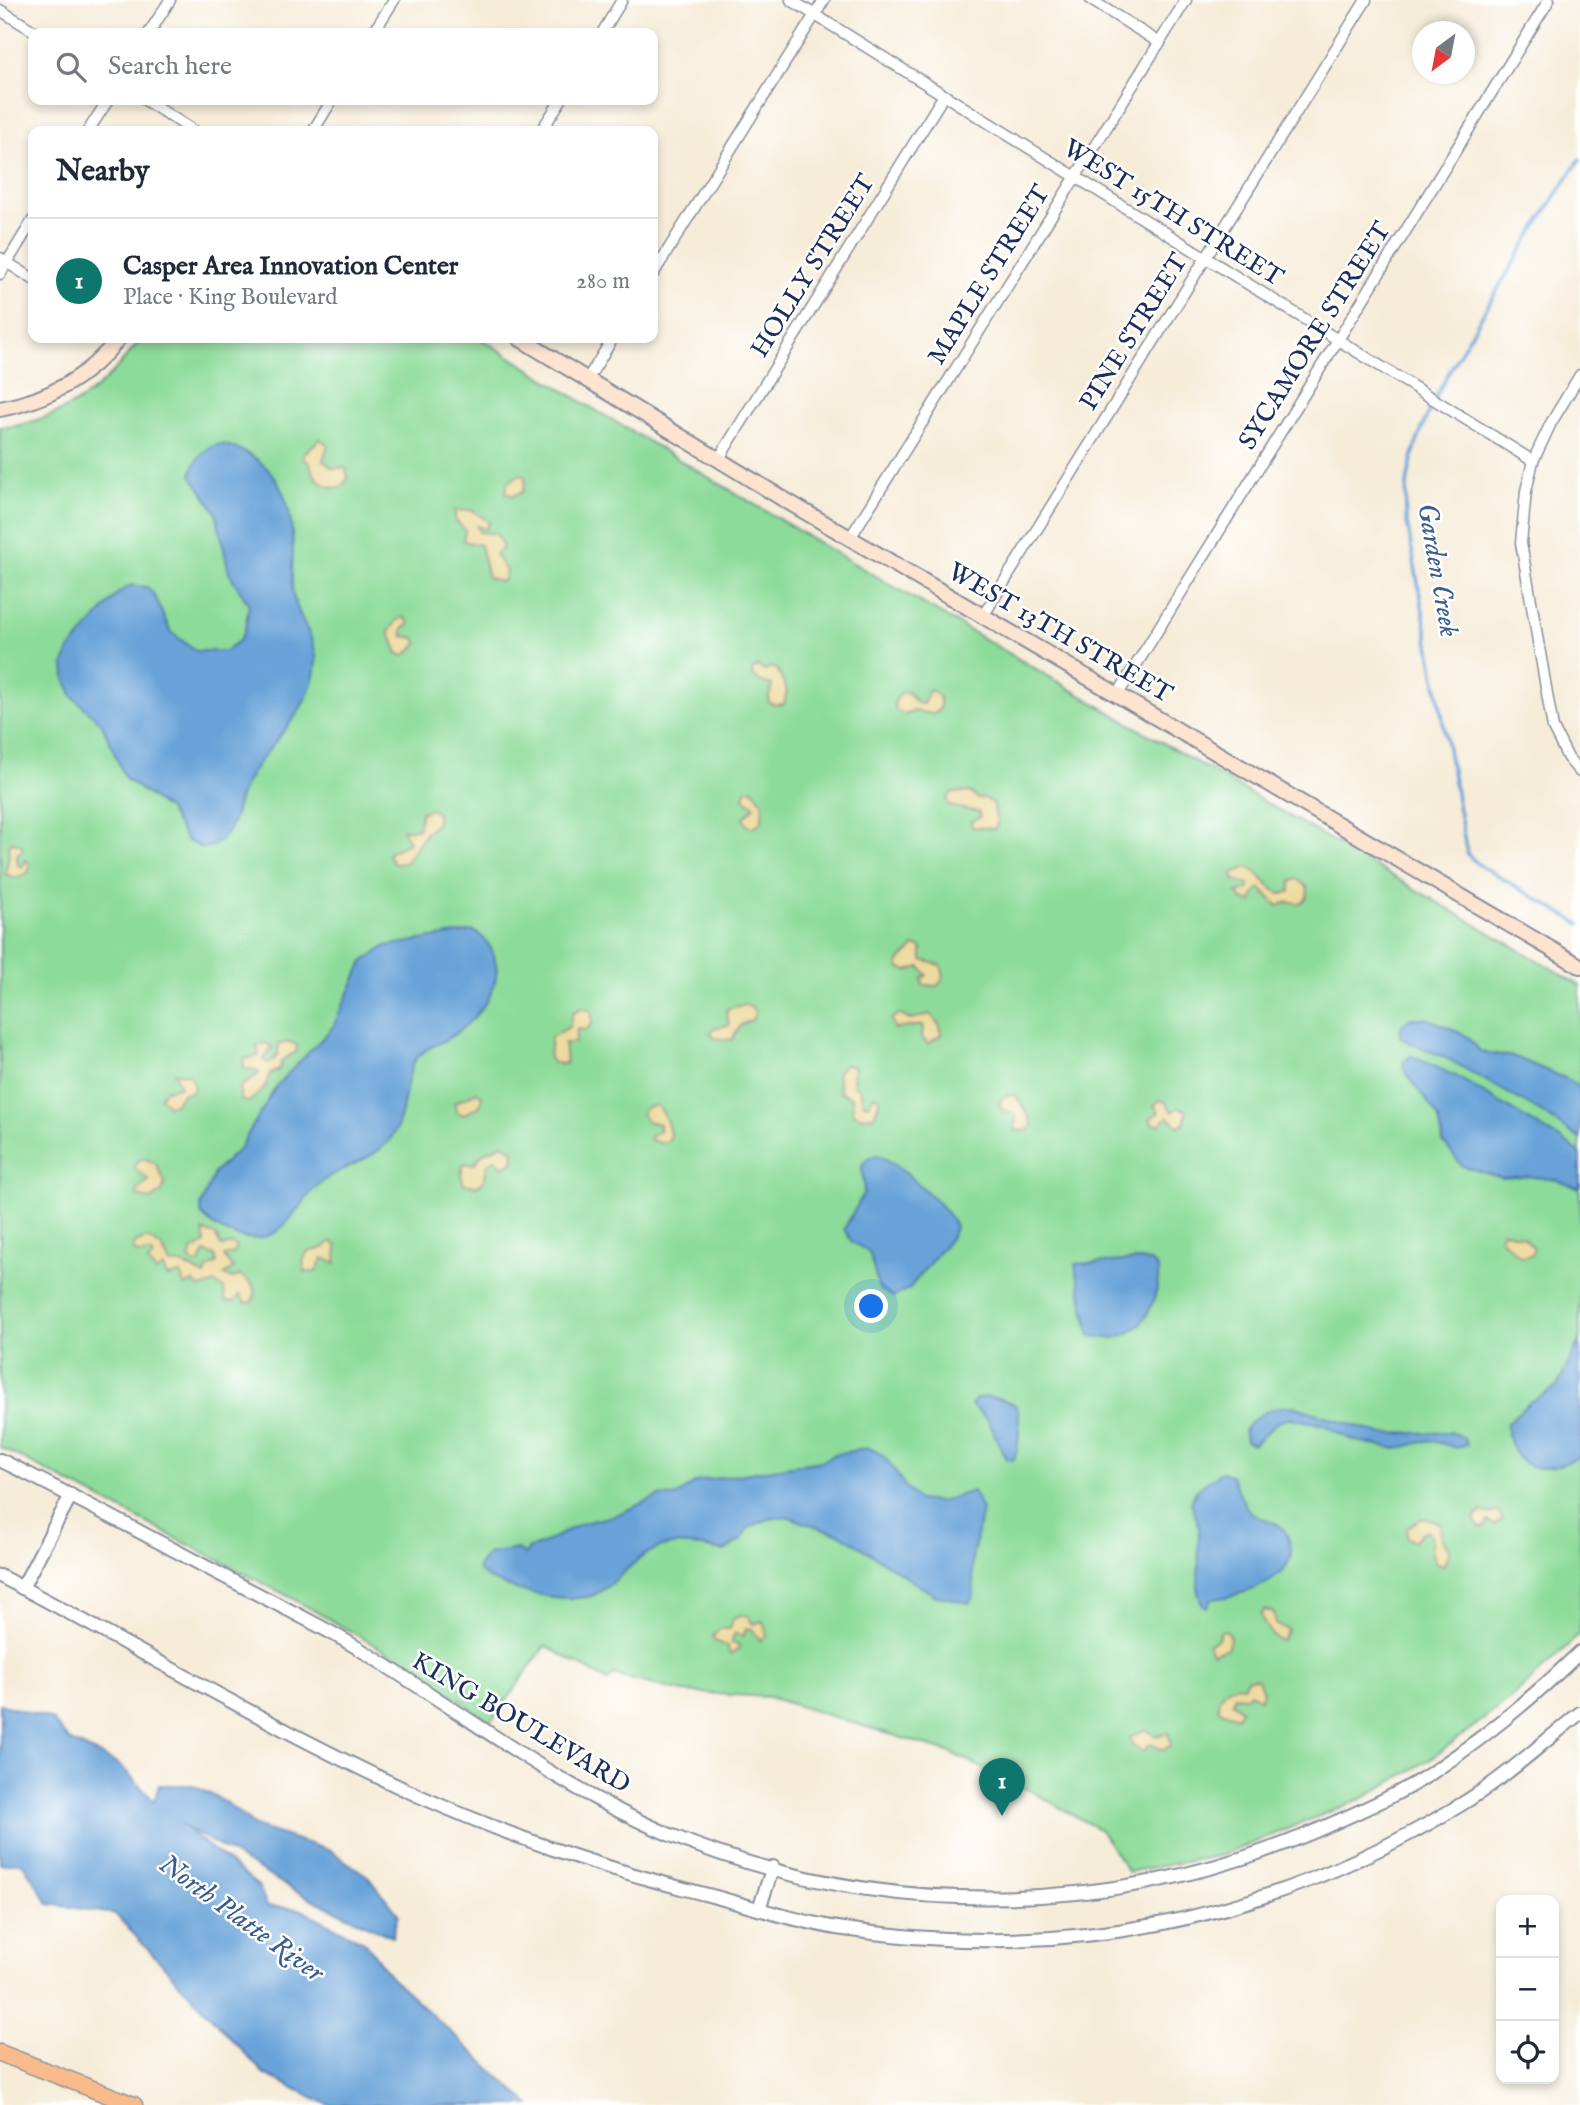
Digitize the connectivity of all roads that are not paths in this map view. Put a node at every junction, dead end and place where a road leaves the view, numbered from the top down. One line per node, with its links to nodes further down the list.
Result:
1 (170, 0): 13 (street)
2 (622, 0): 15 (street)
3 (791, 0): 11 (street, WEST 15TH STREET)
4 (824, 0): 11 (street)
5 (1091, 0): 16 (street)
6 (1186, 0): 16 (street, MAPLE STREET)
7 (1366, 0): 28 (street, PINE STREET)
8 (1549, 0): 33 (street, SYCAMORE STREET)
9 (391, 1): 14 (street)
10 (0, 10): 12 (street)
11 (814, 15): 17 (street, WEST 15TH STREET); 30 (street)
12 (29, 28)
13 (152, 28)
14 (376, 28)
15 (605, 28)
16 (1160, 43): 26 (street, MAPLE STREET)
17 (944, 95): 26 (street, WEST 15TH STREET); 40 (street, HOLLY STREET)
18 (105, 105): 22 (street)
19 (153, 105): 23 (street)
20 (329, 105): 24 (street)
21 (558, 105): 25 (street)
22 (91, 126)
23 (186, 126)
24 (316, 126)
25 (544, 126)
26 (1075, 177): 28 (street, WEST 15TH STREET); 42 (street, MAPLE STREET)
27 (28, 227): 29 (street)
28 (1205, 259): 33 (street, WEST 15TH STREET); 43 (street, PINE STREET)
29 (4, 260): 31 (street); 32 (street)
30 (658, 266)
31 (0, 274)
32 (28, 276)
33 (1336, 341): 41 (street, WEST 15TH STREET); 44 (street, SYCAMORE STREET)
34 (115, 343): 39 (main road)
35 (527, 343): 38 (main road, WEST 13TH STREET)
36 (610, 343): 38 (street)
37 (1580, 375): 41 (street)
38 (587, 380): 40 (main road, WEST 13TH STREET)
39 (0, 409)
40 (718, 460): 42 (main road, WEST 13TH STREET)
41 (1533, 461): 45 (street)
42 (850, 538): 43 (main road, WEST 13TH STREET)
43 (983, 616): 44 (main road, WEST 13TH STREET)
44 (1118, 694): 46 (main road, WEST 13TH STREET)
45 (1580, 772)
46 (1580, 965)
47 (0, 1460): 48 (street, KING BOULEVARD)
48 (71, 1494): 50 (street); 53 (street, KING BOULEVARD)
49 (0, 1576): 50 (street)
50 (22, 1588): 54 (street)
51 (1580, 1652): 53 (street, KING BOULEVARD)
52 (1580, 1713): 54 (street)
53 (773, 1867): 54 (street)
54 (760, 1909)
55 (0, 2053): 56 (main road)
56 (134, 2105)

